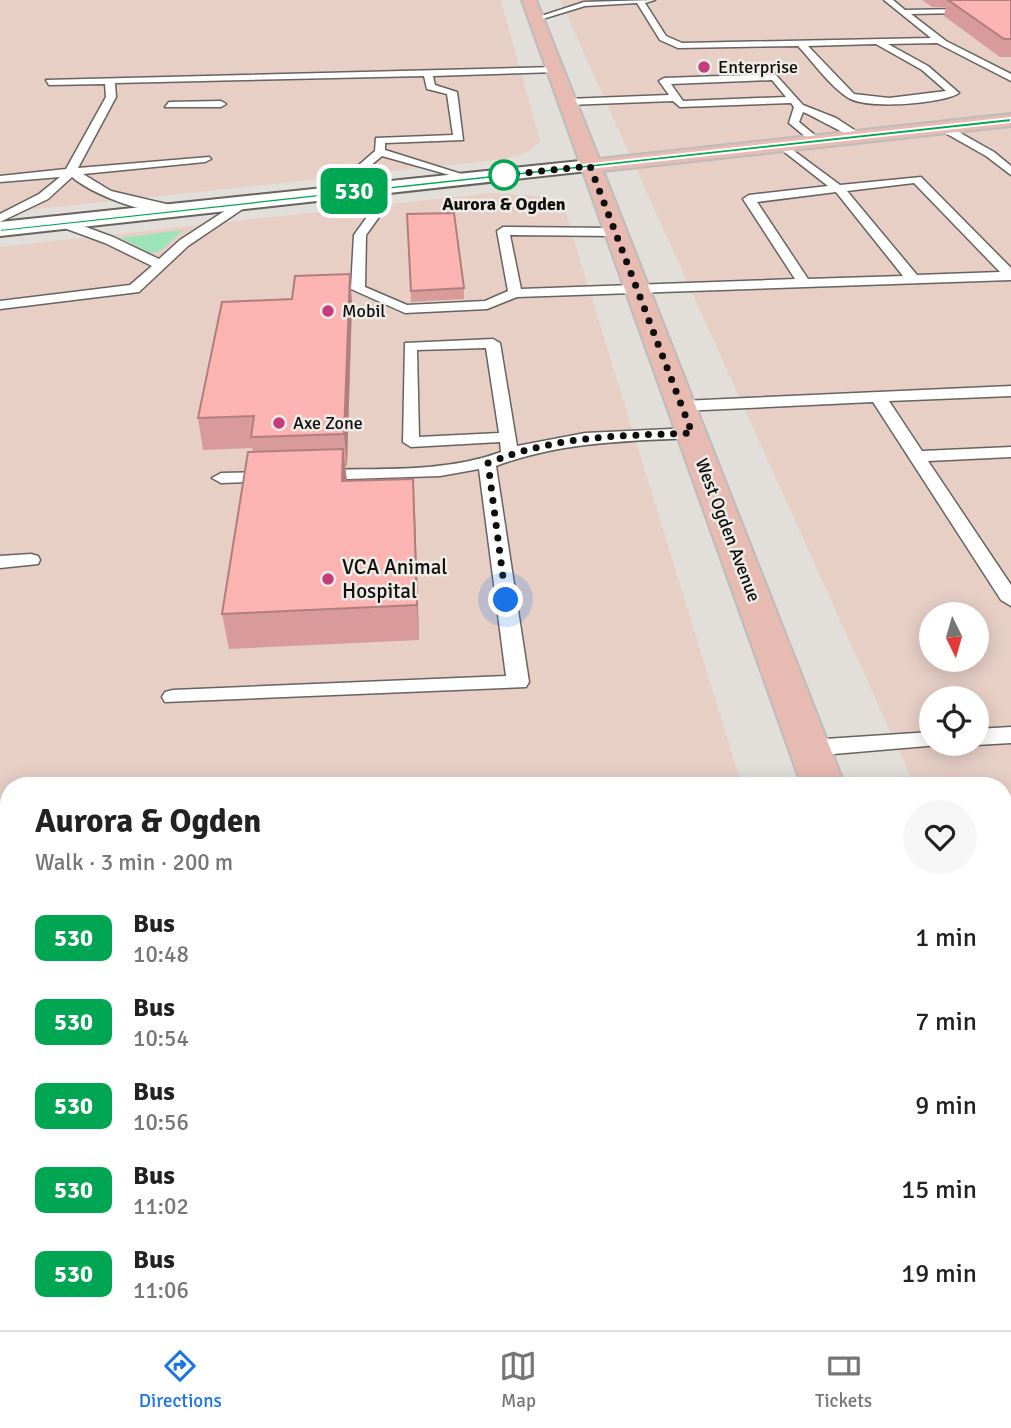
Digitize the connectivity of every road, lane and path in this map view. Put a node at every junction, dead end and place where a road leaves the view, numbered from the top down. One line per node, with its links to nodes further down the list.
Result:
1 (529, 0): 9 (main road, West Ogden Avenue)
2 (603, 0): 6 (lane)
3 (639, 0): 4 (lane); 6 (lane); 14 (lane)
4 (653, 0)
5 (888, 0): 8 (lane)
6 (612, 1): 9 (lane)
7 (1011, 10): 8 (lane)
8 (904, 12): 10 (lane)
9 (536, 19): 17 (main road, West Ogden Avenue)
10 (919, 24): 11 (lane); 12 (lane)
11 (932, 24)
12 (939, 40): 13 (lane); 16 (lane)
13 (877, 41): 14 (lane); 14 (lane)
14 (800, 43)
15 (1011, 68): 16 (lane)
16 (993, 69): 20 (lane)
17 (555, 70): 18 (lane); 29 (main road, West Ogden Avenue)
18 (428, 73): 19 (lane); 26 (lane)
19 (360, 75): 21 (lane); 27 (lane)
20 (1011, 78)
21 (111, 81): 22 (lane); 41 (lane)
22 (49, 82)
23 (655, 86): 24 (lane)
24 (667, 86): 30 (lane); 31 (lane)
25 (416, 87): 26 (lane)
26 (430, 87): 38 (lane)
27 (360, 88)
28 (224, 92): 32 (lane)
29 (568, 93): 30 (lane); 40 (main road, West Ogden Avenue)
30 (676, 98): 31 (lane)
31 (796, 103): 35 (lane); 36 (lane)
32 (220, 104)
33 (1011, 120): 34 (main road)
34 (944, 128): 35 (main road); 42 (lane)
35 (858, 137): 36 (main road)
36 (817, 141): 37 (main road)
37 (782, 145): 40 (main road); 46 (lane)
38 (380, 152): 44 (lane); 47 (lane)
39 (205, 159): 41 (lane)
40 (590, 166): 44 (main road); 53 (main road, West Ogden Avenue)
41 (72, 171): 43 (lane); 49 (lane); 50 (lane)
42 (1011, 172)
43 (0, 178)
44 (467, 179): 45 (main road)
45 (363, 190): 47 (main road); 59 (lane)
46 (841, 190): 55 (lane); 56 (lane); 57 (lane)
47 (333, 193): 48 (main road)
48 (247, 202): 49 (main road); 54 (lane)
49 (175, 210): 51 (main road)
50 (0, 218)
51 (60, 222): 52 (main road); 54 (lane)
52 (0, 229)
53 (615, 232): 58 (main road, West Ogden Avenue); 59 (lane)
54 (160, 264): 60 (lane)
55 (1011, 276): 56 (lane)
56 (913, 279): 57 (lane)
57 (803, 282): 58 (lane)
58 (637, 288): 59 (lane); 63 (main road, West Ogden Avenue)
59 (515, 293)
60 (0, 305)
61 (1011, 391): 62 (lane)
62 (878, 397): 63 (lane); 66 (lane)
63 (687, 419): 64 (lane); 76 (main road, West Ogden Avenue)
64 (509, 446): 64 (lane); 67 (lane)
65 (1011, 452): 66 (lane)
66 (917, 456): 71 (lane)
67 (488, 463): 68 (lane); 72 (lane)
68 (221, 478)
69 (31, 560): 70 (lane)
70 (0, 562)
71 (1011, 600)
72 (173, 697)
73 (1011, 735): 74 (lane)
74 (989, 736)
75 (919, 741): 76 (lane)
76 (810, 748): 77 (main road, West Ogden Avenue)
77 (821, 777)

